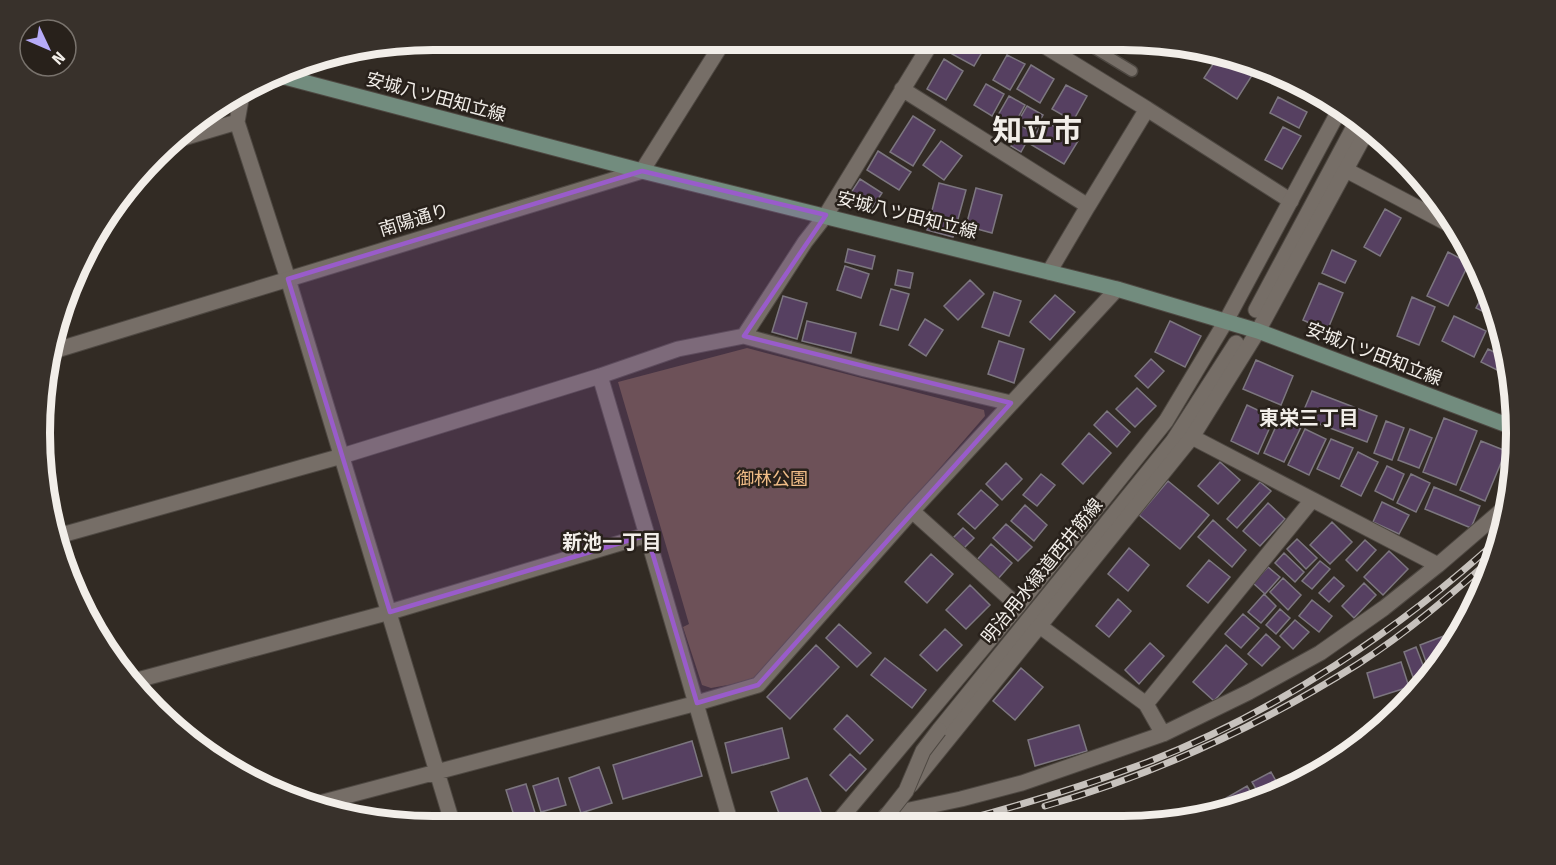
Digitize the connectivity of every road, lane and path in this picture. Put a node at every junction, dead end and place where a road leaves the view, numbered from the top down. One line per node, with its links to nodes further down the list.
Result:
1 (718, 50): 16 (street)
2 (927, 50): 7 (street)
3 (1051, 50): 9 (street)
4 (1097, 50): 5 (lane)
5 (1132, 71)
6 (289, 78): 16 (main road, 安城八ツ田知立線)
7 (902, 89): 18 (street); 19 (street)
8 (241, 101): 11 (street)
9 (1147, 110): 17 (street); 18 (street)
10 (1337, 115): 17 (street)
11 (237, 122): 14 (street); 22 (street)
12 (1353, 126): 24 (street)
13 (1364, 135): 15 (street)
14 (191, 136)
15 (1346, 170): 20 (street); 26 (street)
16 (642, 171): 19 (main road, 安城八ツ田知立線); 22 (street, 南陽通り)
17 (1291, 201): 25 (street)
18 (1088, 206): 21 (street)
19 (826, 215): 21 (main road, 安城八ツ田知立線); 27 (street)
20 (1443, 221)
21 (1049, 272): 23 (main road, 安城八ツ田知立線)
22 (288, 279): 29 (street, 南陽通り); 34 (street)
23 (1117, 289): 25 (main road, 安城八ツ田知立線); 31 (street)
24 (1256, 310)
25 (1226, 321): 26 (main road, 安城八ツ田知立線); 41 (street)
26 (1258, 331): 32 (main road, 安城八ツ田知立線); 33 (street)
27 (744, 336): 30 (street); 31 (street)
28 (1236, 343): 53 (street, 明治用水緑道西井筋線, bridge)
29 (59, 349)
30 (600, 376): 34 (street); 39 (street)
31 (1011, 403): 36 (street)
32 (1506, 425)
33 (1192, 437): 35 (street); 43 (street)
34 (342, 456): 38 (street); 42 (street)
35 (1312, 500): 40 (street); 46 (street)
36 (912, 510): 41 (street); 45 (street)
37 (1497, 514): 40 (street)
38 (64, 535)
39 (647, 535): 42 (street); 45 (street)
40 (1438, 565): 47 (street)
41 (1018, 606): 52 (street)
42 (390, 612): 44 (street); 48 (street)
43 (1041, 627): 46 (street); 47 (street)
44 (140, 679)
45 (697, 703): 48 (street); 51 (street)
46 (1146, 704): 47 (street)
47 (1163, 734)
48 (438, 772): 49 (street); 50 (street)
49 (328, 801)
50 (450, 816)
51 (729, 816)
52 (843, 816)
53 (886, 816)

